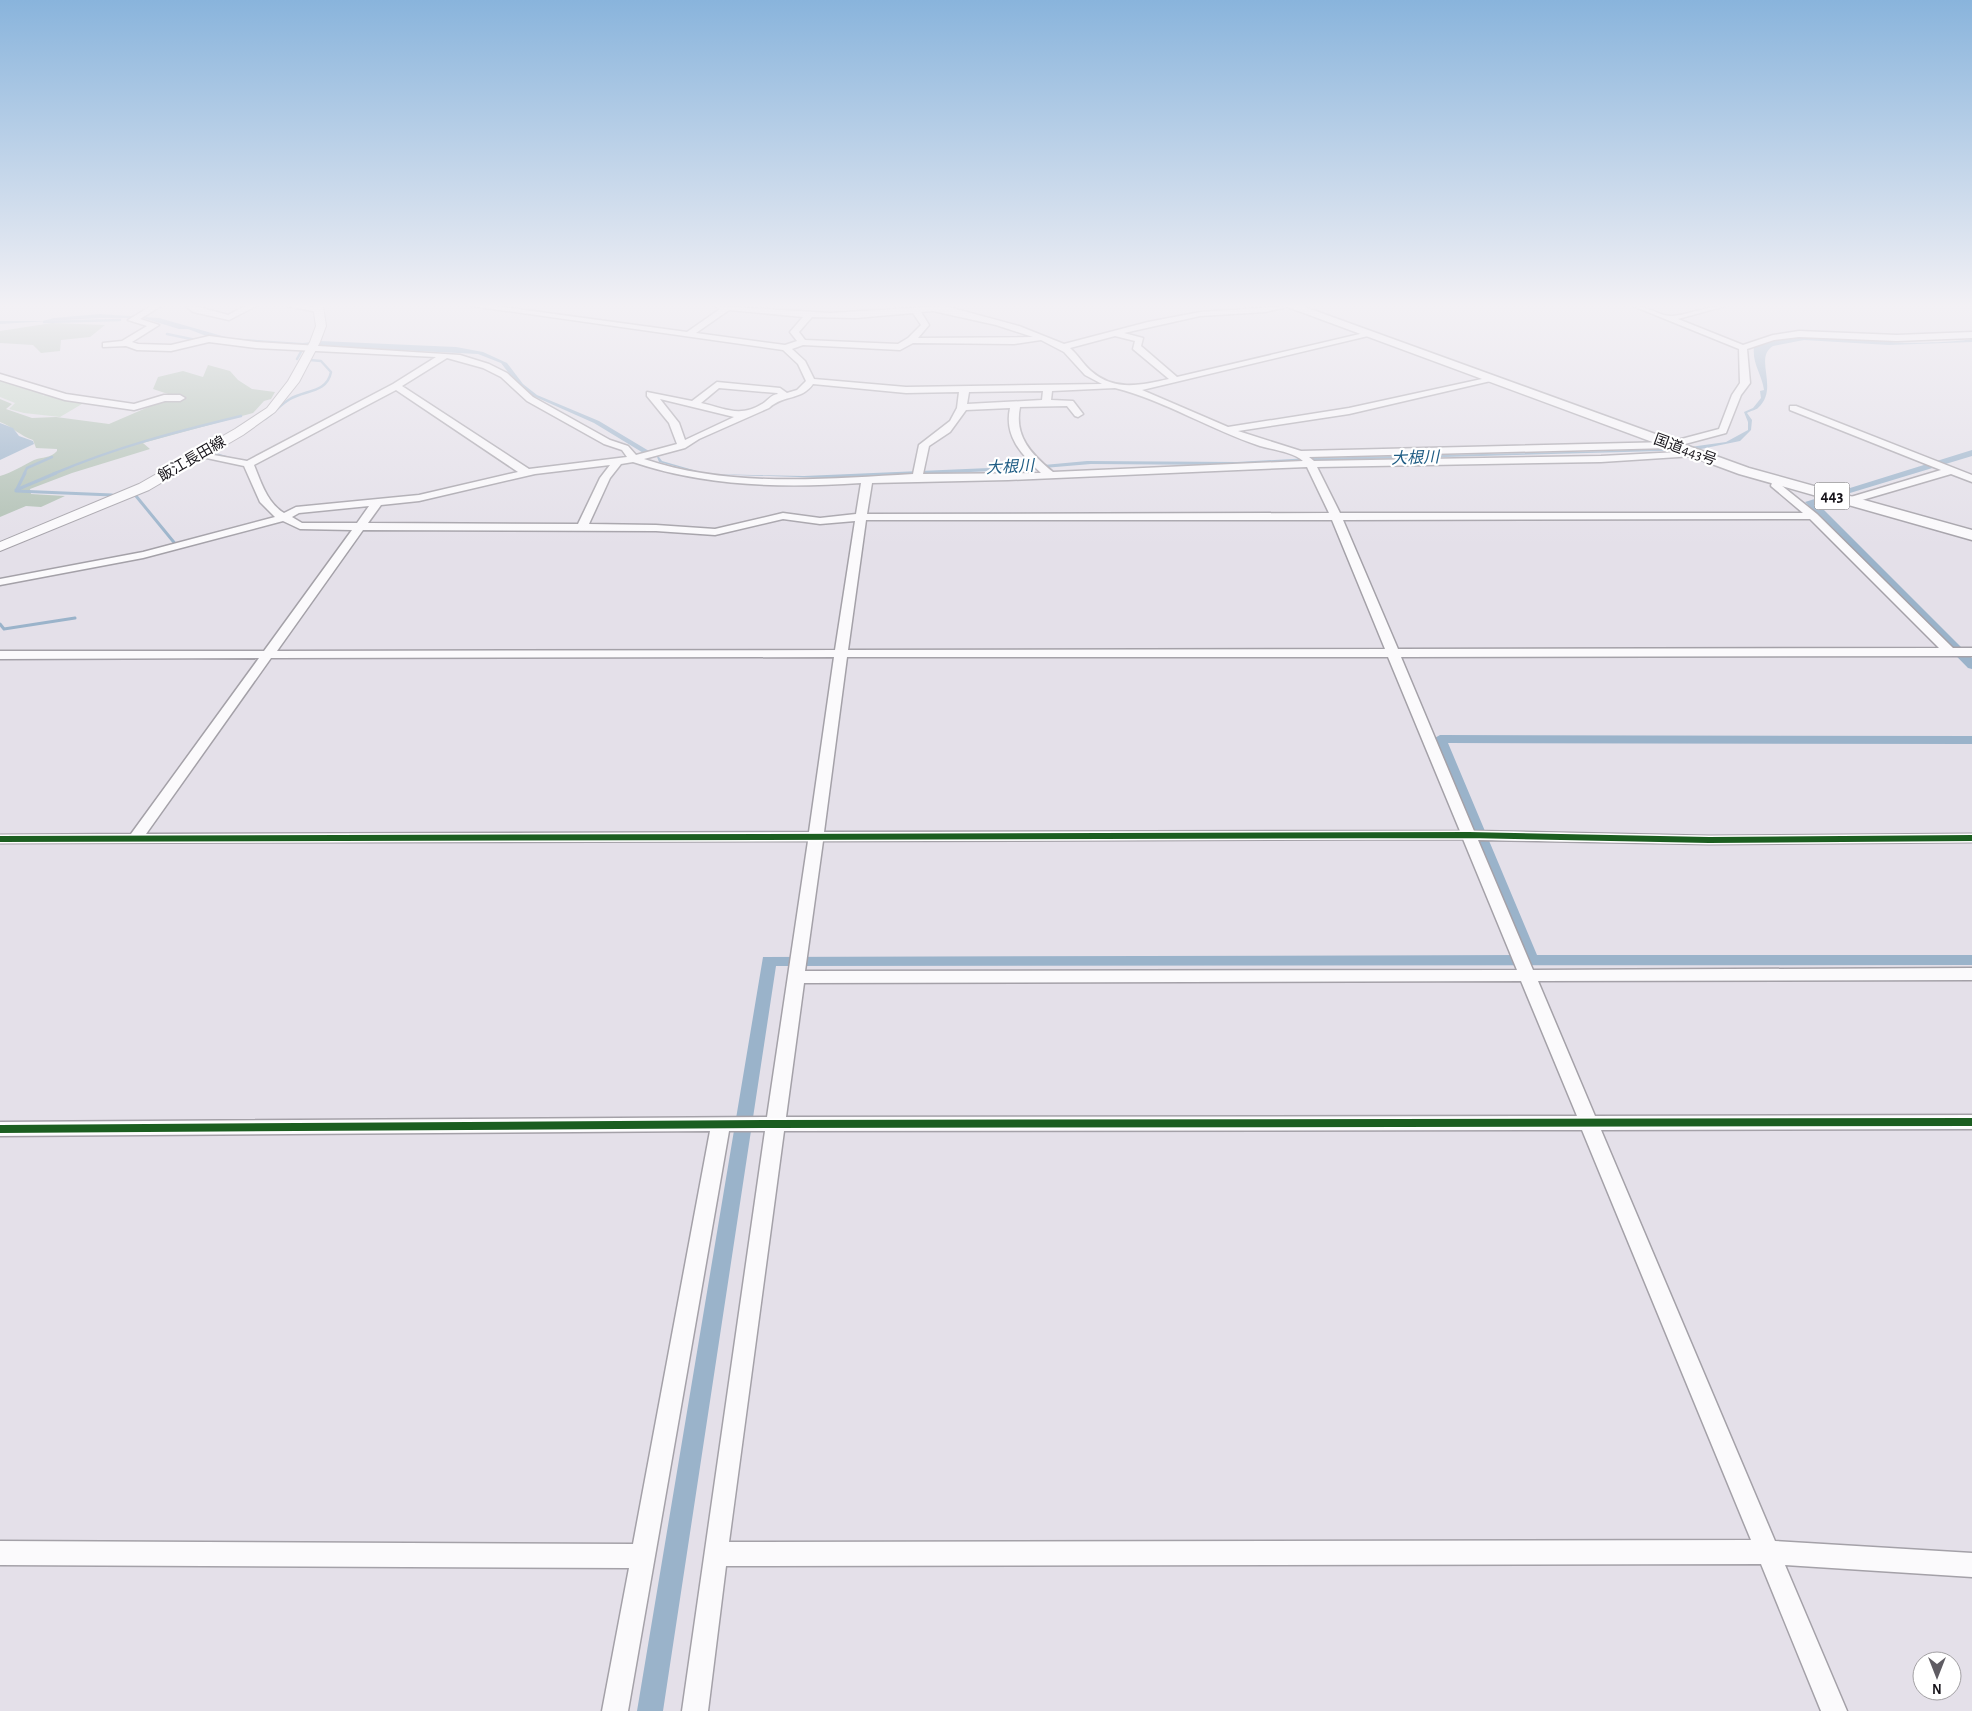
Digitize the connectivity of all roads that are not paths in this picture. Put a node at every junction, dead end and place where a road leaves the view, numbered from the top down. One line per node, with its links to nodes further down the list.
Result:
1 (30, 386): 19 (street)
2 (290, 386): 31 (main road, 飯江長田線)
3 (396, 386): 35 (street); 38 (street)
4 (514, 386): 33 (street)
5 (716, 386): 21 (street)
6 (725, 386): 18 (street)
7 (807, 386): 18 (street)
8 (858, 386): 16 (street)
9 (1113, 386): 14 (street)
10 (1149, 386): 17 (street)
11 (1465, 386): 27 (street)
12 (1508, 386): 28 (highway, 国道443号 / 443)
13 (1742, 386): 28 (street)
14 (1117, 388): 15 (street); 17 (street)
15 (1048, 389): 16 (street); 20 (street)
16 (964, 390): 23 (street)
17 (1130, 390): 27 (street)
18 (785, 396): 26 (street)
19 (180, 398)
20 (1046, 403): 22 (street); 25 (street)
21 (693, 405): 26 (street); 29 (street)
22 (1016, 405): 23 (street); 39 (street)
23 (963, 407): 40 (street)
24 (1793, 408): 37 (street)
25 (1078, 414)
26 (744, 417): 29 (street)
27 (1230, 429): 32 (street)
28 (1670, 445): 30 (highway, 国道443号 / 443); 32 (street)
29 (682, 446): 33 (street)
30 (1694, 453): 36 (street); 43 (highway, 国道443号 / 443)
31 (202, 454): 35 (street); 53 (main road, 飯江長田線)
32 (1301, 454): 36 (street)
33 (634, 458): 34 (street); 41 (street)
34 (617, 462): 38 (street); 51 (street)
35 (248, 464): 48 (street)
36 (1311, 464): 39 (street); 46 (street)
37 (1950, 471): 42 (street); 44 (street)
38 (527, 473): 45 (street)
39 (1050, 475): 40 (street)
40 (917, 477): 41 (street)
41 (867, 479): 49 (street)
42 (1972, 479)
43 (1777, 481): 44 (highway, 国道443号 / 443); 47 (street)
44 (1848, 501): 52 (highway, 国道443号 / 443)
45 (377, 503): 48 (street); 50 (street)
46 (1336, 516): 47 (street); 49 (street); 55 (street)
47 (1813, 516): 56 (street)
48 (286, 517): 50 (street); 54 (street)
49 (861, 517): 51 (street); 58 (street)
50 (361, 525): 51 (street); 60 (street)
51 (582, 528)
52 (1972, 535)
53 (0, 547)
54 (0, 582)
55 (1393, 652): 56 (street); 58 (street); 61 (street)
56 (1952, 652): 57 (street)
57 (1970, 652)
58 (840, 653): 60 (street); 62 (street)
59 (0, 655): 60 (street)
60 (270, 655): 65 (street)
61 (1469, 835): 62 (street); 63 (street); 68 (street)
62 (816, 838): 65 (street); 67 (street)
63 (1972, 838)
64 (0, 839): 65 (street)
65 (135, 839)
66 (1970, 976): 68 (street)
67 (795, 977): 68 (street); 72 (street)
68 (1528, 977): 70 (street)
69 (1972, 1122): 70 (street)
70 (1589, 1123): 72 (street); 74 (street)
71 (721, 1124): 72 (street); 73 (street); 77 (street)
72 (774, 1124): 76 (street)
73 (0, 1129)
74 (1766, 1552): 76 (street); 78 (street); 81 (street)
75 (0, 1553): 77 (street)
76 (716, 1554): 80 (street)
77 (644, 1556): 79 (street)
78 (1972, 1565)
79 (615, 1711)
80 (695, 1711)
81 (1834, 1711)

